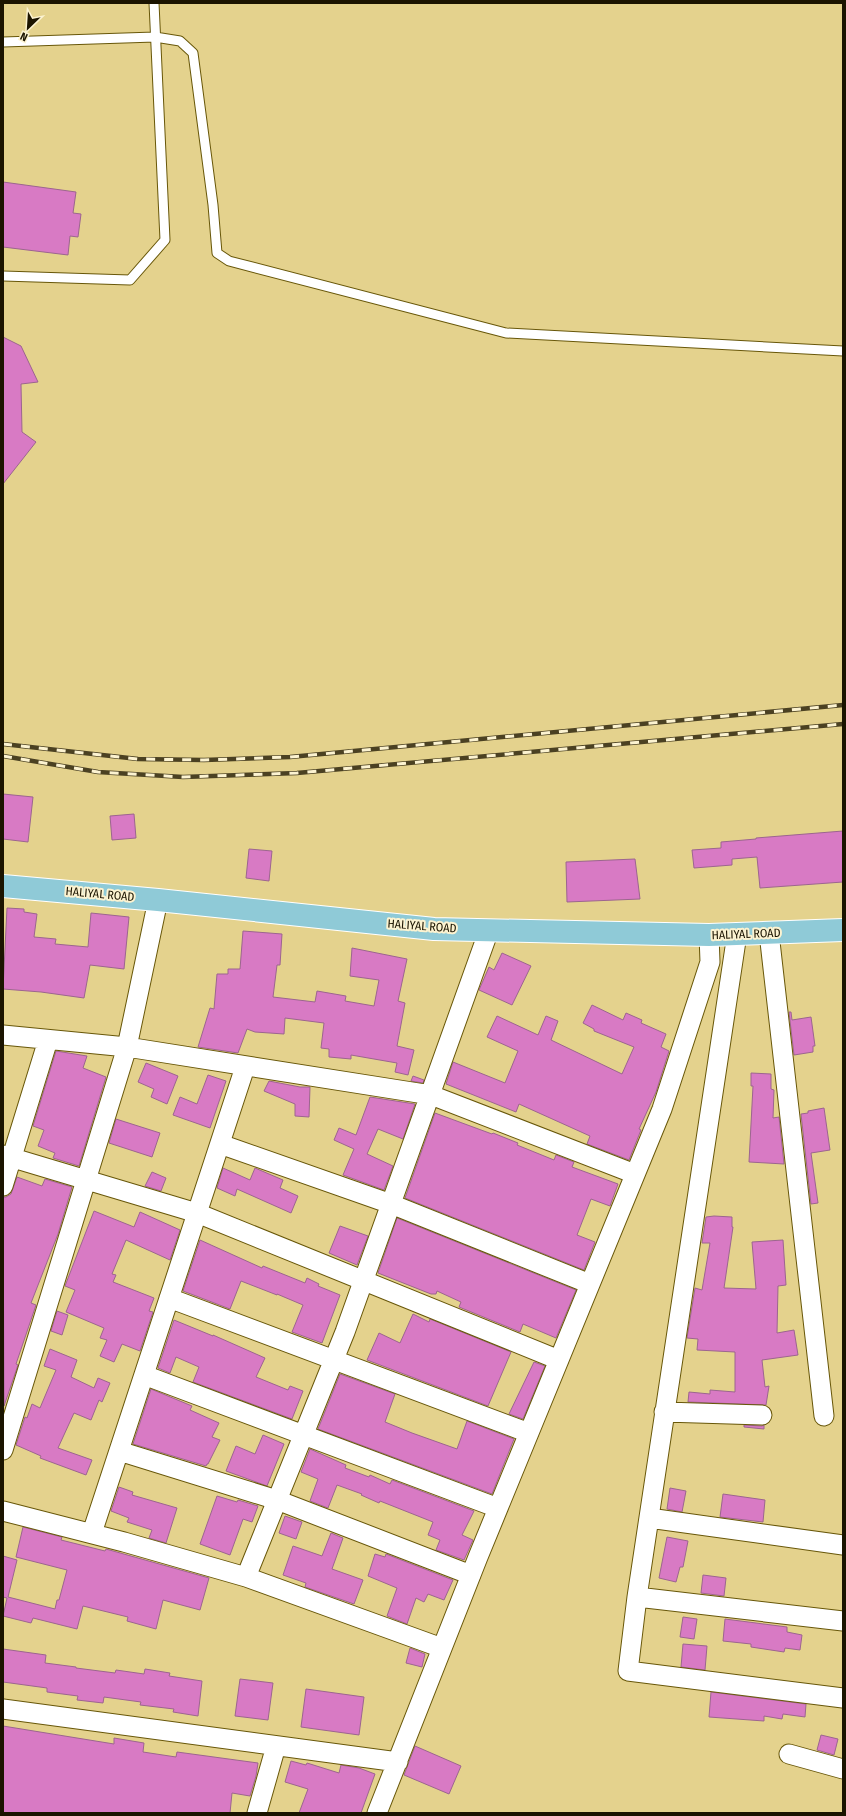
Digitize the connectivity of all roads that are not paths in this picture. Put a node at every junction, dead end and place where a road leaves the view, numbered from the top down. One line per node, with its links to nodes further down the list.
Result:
1 (154, 3): 2 (lane)
2 (155, 36): 3 (lane); 4 (lane); 5 (lane)
3 (3, 42)
4 (3, 276)
5 (843, 351)
6 (3, 886): 7 (main road, HALIYAL ROAD)
7 (158, 900): 8 (main road, HALIYAL ROAD); 15 (street)
8 (489, 930): 12 (main road, HALIYAL ROAD); 17 (street)
9 (843, 930): 10 (main road, HALIYAL ROAD)
10 (769, 933): 11 (main road, HALIYAL ROAD); 33 (street)
11 (737, 934): 12 (main road, HALIYAL ROAD); 31 (street)
12 (709, 935): 20 (street)
13 (3, 1035): 14 (street)
14 (48, 1040): 15 (street); 19 (street)
15 (127, 1047): 16 (street); 21 (street)
16 (245, 1067): 17 (street); 18 (street)
17 (431, 1095): 20 (street); 23 (street)
18 (220, 1144): 23 (street); 24 (street)
19 (7, 1156): 21 (street); 22 (street)
20 (635, 1174): 26 (street)
21 (86, 1180): 24 (street); 36 (street)
22 (3, 1186)
23 (391, 1204): 25 (street); 26 (street)
24 (197, 1214): 25 (street); 27 (street)
25 (364, 1281): 28 (street); 29 (street)
26 (590, 1284): 29 (street)
27 (169, 1298): 28 (street); 30 (street)
28 (334, 1360): 34 (street); 35 (street)
29 (559, 1360): 34 (street)
30 (144, 1375): 35 (street); 37 (street)
31 (664, 1412): 32 (street); 41 (street)
32 (762, 1415)
33 (824, 1416)
34 (529, 1433): 39 (street)
35 (303, 1435): 38 (street); 39 (street)
36 (3, 1450)
37 (119, 1451): 38 (street); 42 (street)
38 (277, 1500): 44 (street); 45 (street)
39 (498, 1508): 44 (street)
40 (3, 1511): 42 (street)
41 (648, 1518): 43 (street); 46 (street)
42 (92, 1533): 45 (street)
43 (843, 1545)
44 (471, 1575): 48 (street)
45 (246, 1577): 48 (street)
46 (637, 1596): 47 (street); 49 (street)
47 (843, 1621)
48 (442, 1648): 53 (street)
49 (843, 1698)
50 (3, 1709): 51 (street)
51 (276, 1746): 53 (street); 55 (street)
52 (789, 1754): 54 (street)
53 (398, 1762): 56 (street)
54 (843, 1769)
55 (258, 1813)
56 (377, 1813)

